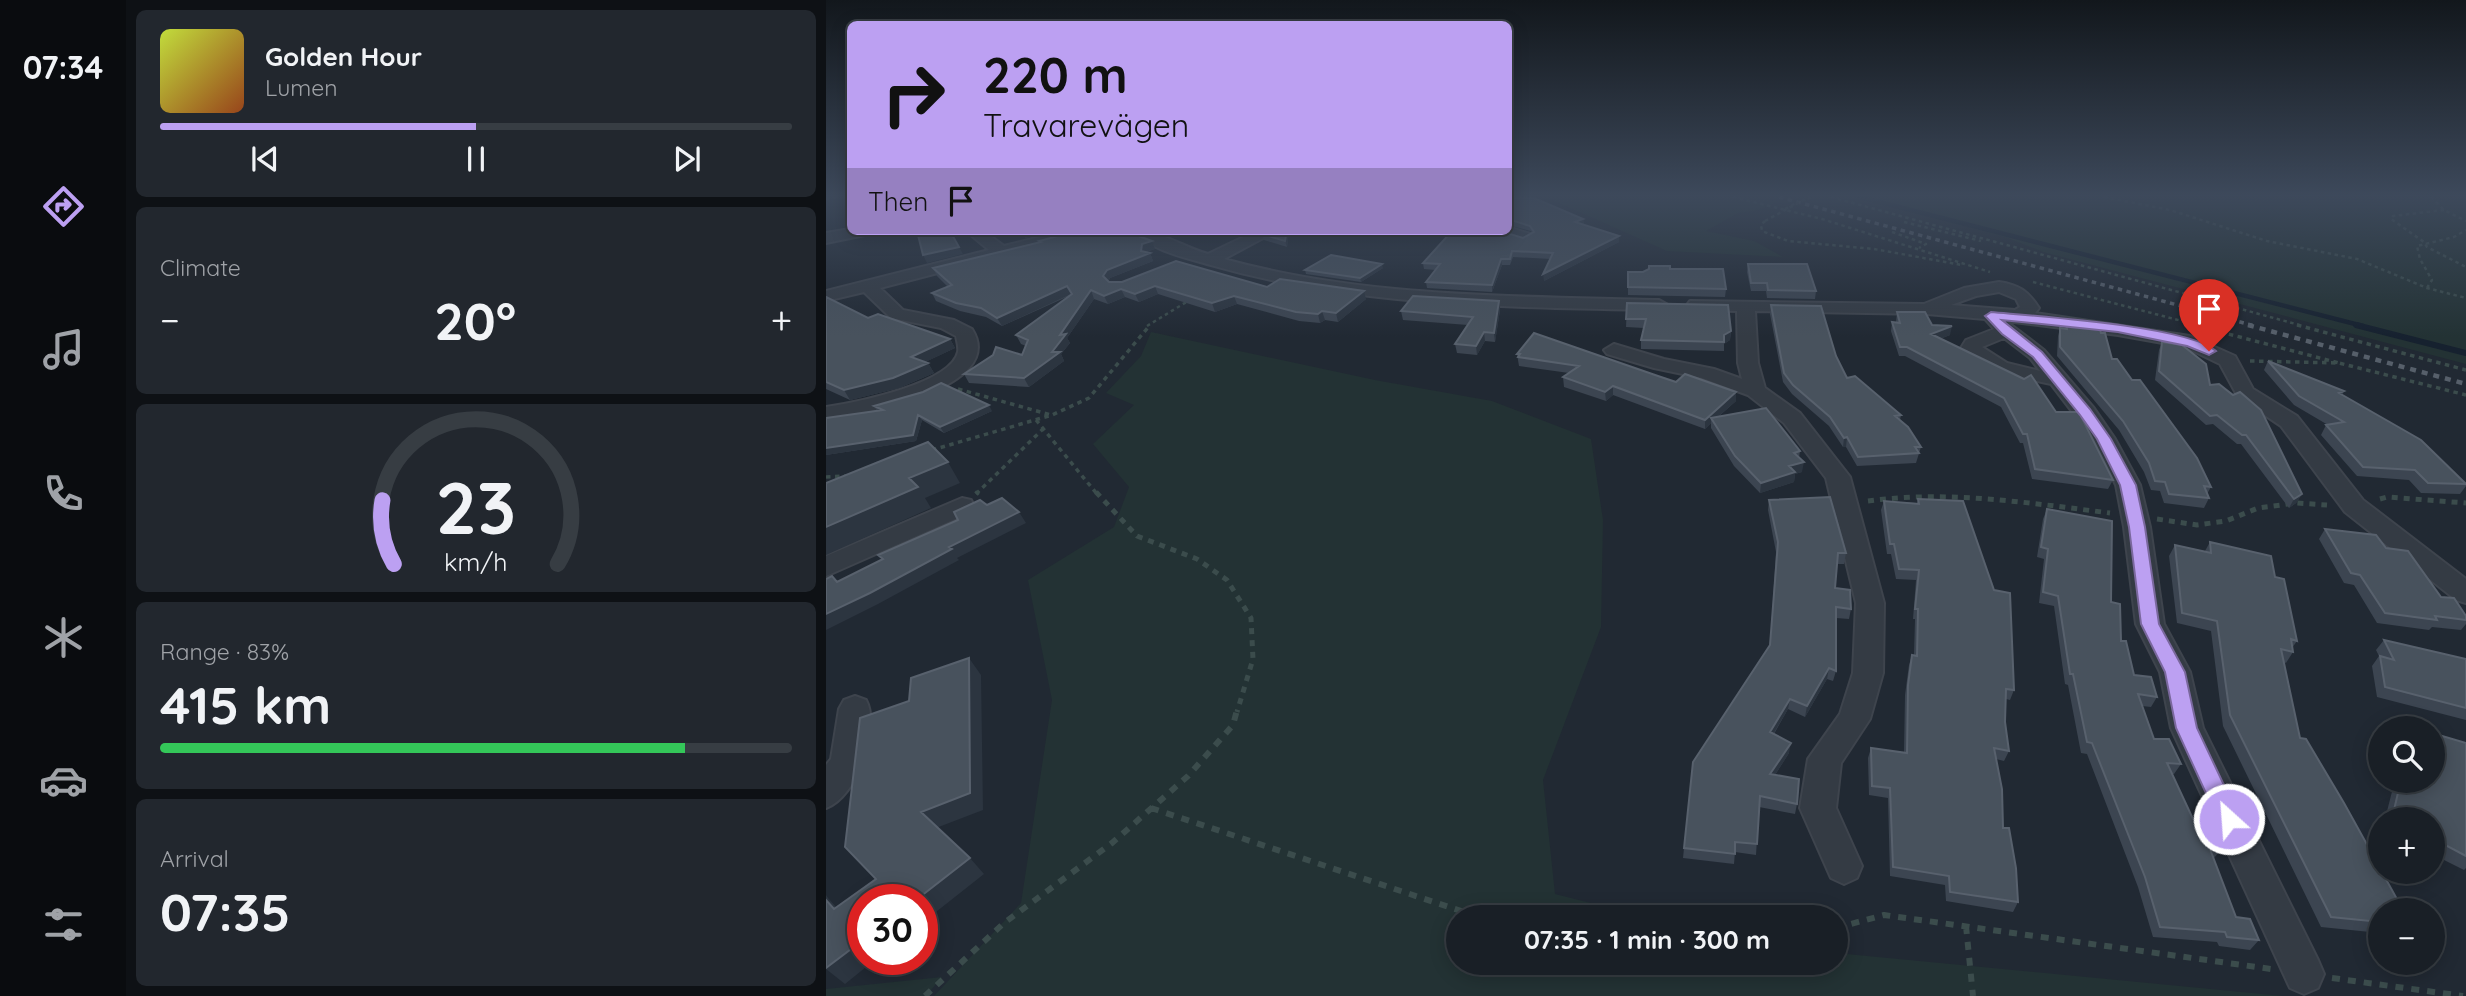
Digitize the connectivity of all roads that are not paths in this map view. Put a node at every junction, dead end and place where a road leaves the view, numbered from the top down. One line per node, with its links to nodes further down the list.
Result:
1 (991, 243): 5 (street)
2 (1035, 243): 5 (street)
3 (1168, 243): 6 (street)
4 (1242, 243): 7 (street)
5 (1002, 252): 9 (street)
6 (1192, 255): 7 (street); 8 (street)
7 (1210, 259): 11 (street)
8 (1167, 265)
9 (868, 286): 10 (street); 19 (street)
10 (826, 296)
11 (1746, 306): 12 (street); 15 (street)
12 (1927, 309): 13 (street); 13 (street)
13 (2006, 321): 17 (street); 17 (street); 22 (street)
14 (1614, 350): 16 (street)
15 (1748, 363): 16 (street); 18 (street)
16 (1700, 371): 18 (street)
17 (2058, 379): 26 (street)
18 (1755, 391): 25 (street)
19 (826, 413)
20 (962, 506): 21 (street)
21 (826, 567)
22 (2466, 593)
23 (855, 709): 24 (street)
24 (826, 793)
25 (1844, 866)
26 (2304, 974)

